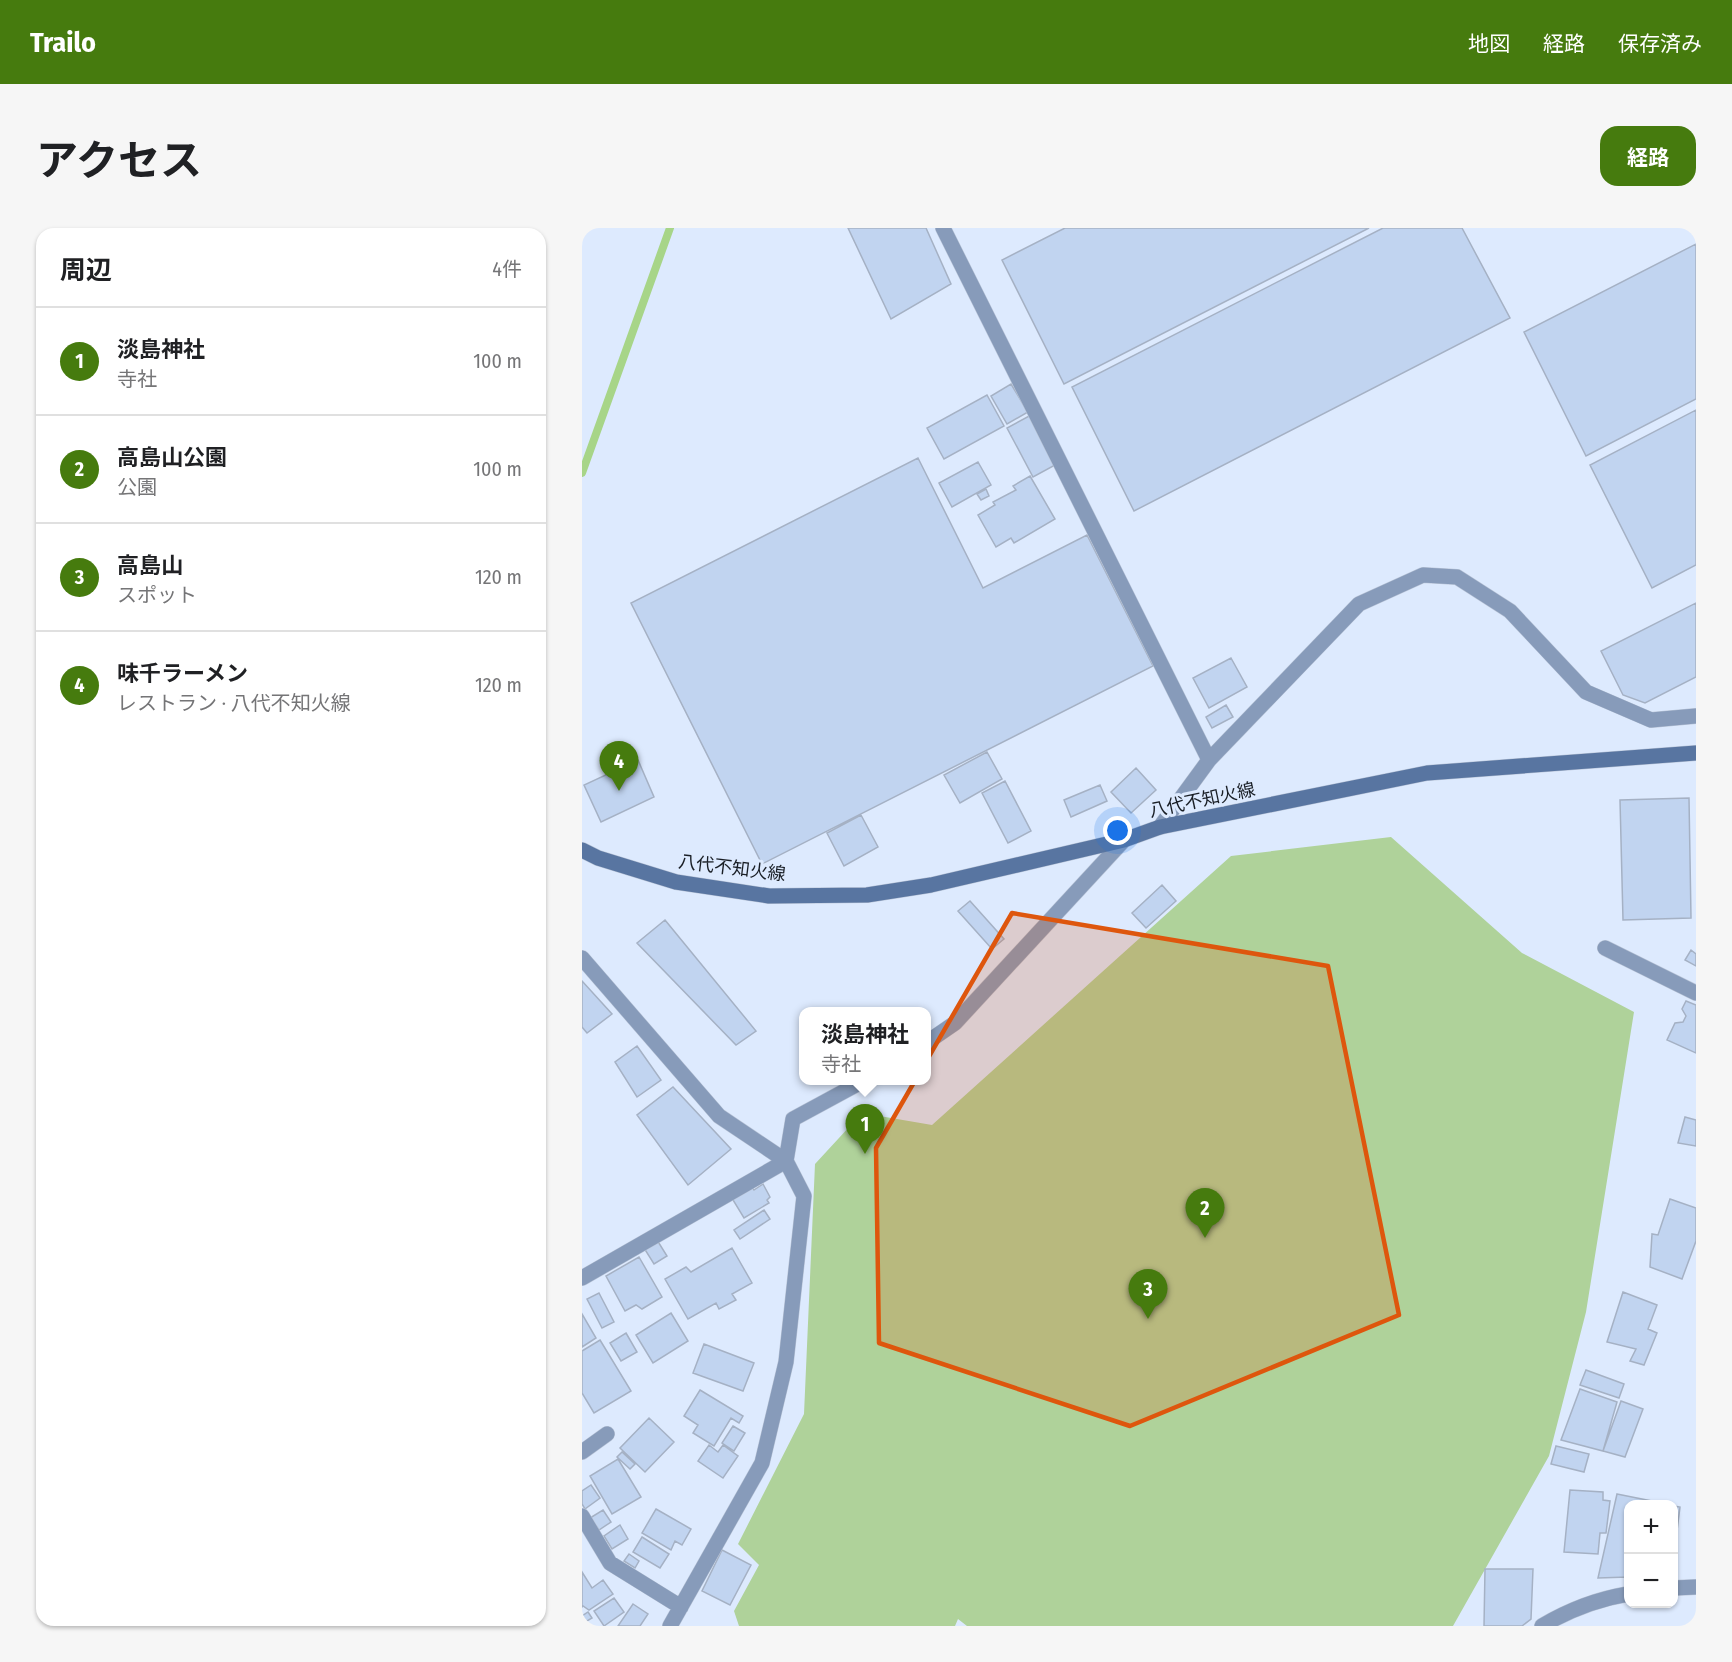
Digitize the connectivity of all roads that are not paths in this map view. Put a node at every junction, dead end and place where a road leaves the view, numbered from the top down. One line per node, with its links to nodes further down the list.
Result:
1 (943, 228): 4 (street)
2 (1696, 716): 4 (street)
3 (1696, 753): 5 (main road, 八代不知火線)
4 (1209, 760): 5 (street)
5 (1160, 827): 6 (main road, 八代不知火線)
6 (1124, 840): 7 (main road, 八代不知火線); 11 (street)
7 (582, 850)
8 (1605, 948): 10 (street)
9 (582, 958): 13 (street)
10 (1696, 993)
11 (931, 1040)
12 (856, 1085): 13 (street)
13 (786, 1161): 14 (street); 21 (street)
14 (582, 1278)
15 (607, 1434): 16 (street)
16 (582, 1452)
17 (582, 1516): 21 (street)
18 (1696, 1587): 19 (street)
19 (1678, 1588)
20 (1624, 1595): 23 (street)
21 (681, 1607): 22 (street)
22 (670, 1626)
23 (1542, 1626)

